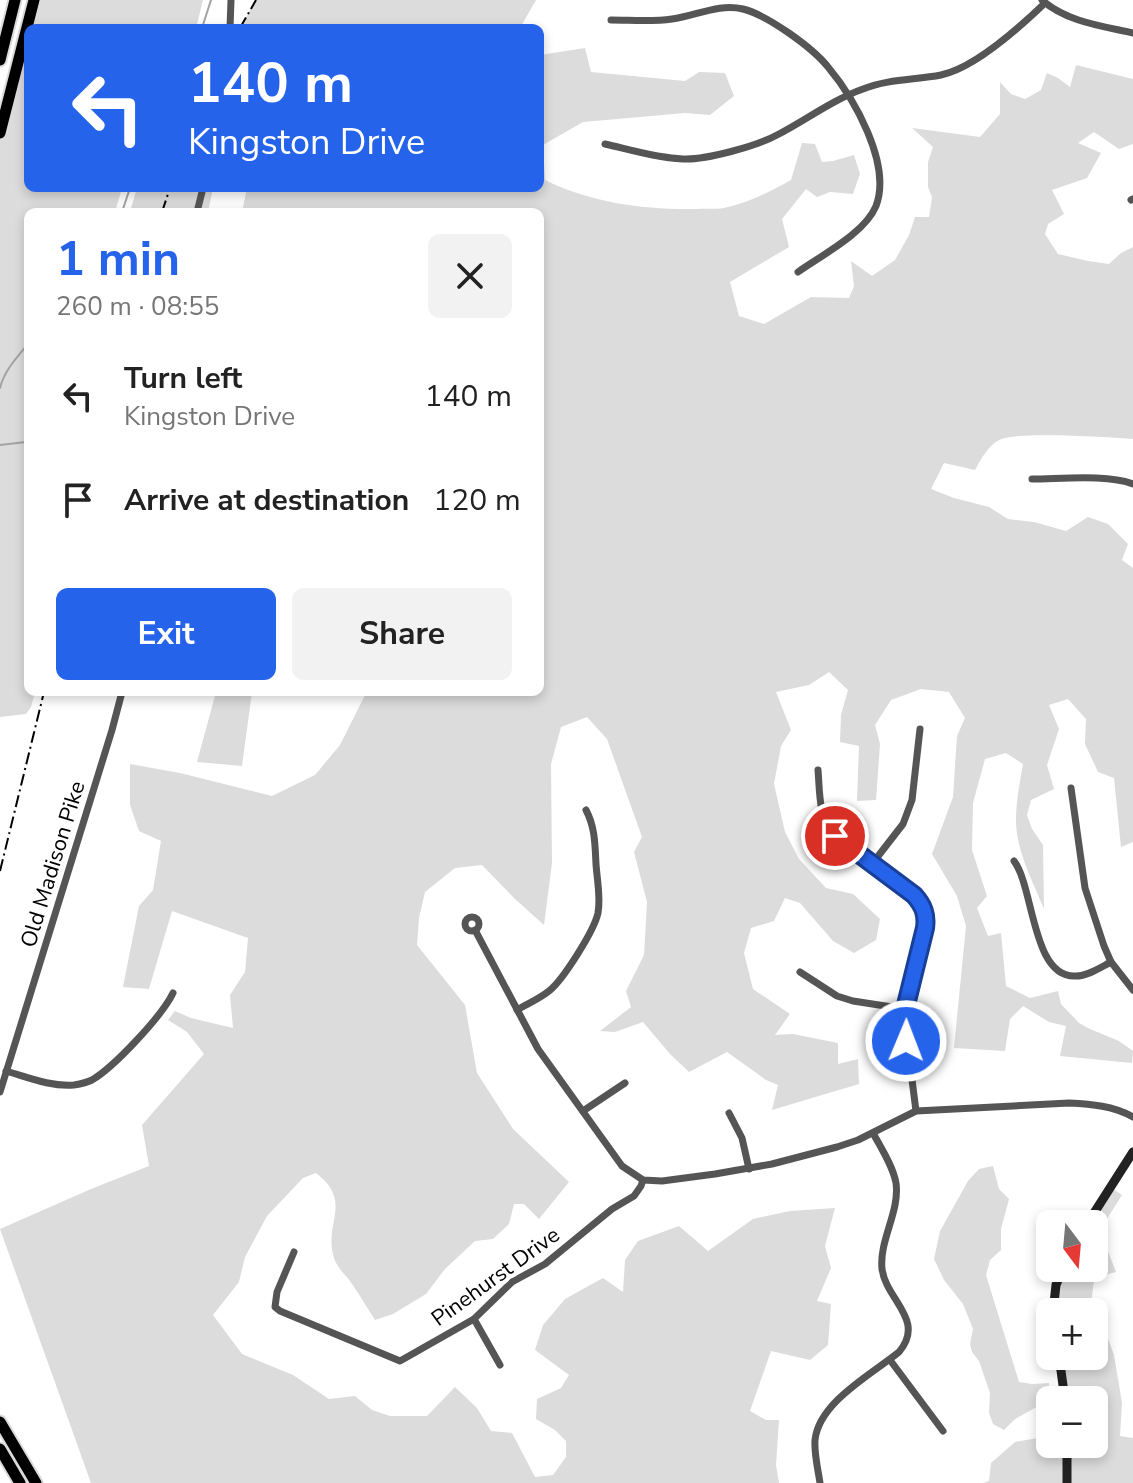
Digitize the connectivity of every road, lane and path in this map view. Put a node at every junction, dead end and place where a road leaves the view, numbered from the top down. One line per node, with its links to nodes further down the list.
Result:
1 (15, 0): 10 (main road)
2 (34, 0): 6 (main road)
3 (231, 0): 7 (street)
4 (1044, 2): 8 (street); 11 (street)
5 (611, 20): 11 (street)
6 (28, 24)
7 (230, 24)
8 (1133, 33)
9 (24, 39): 12 (main road)
10 (0, 60)
11 (848, 95): 13 (street); 14 (street)
12 (0, 133)
13 (605, 144)
14 (798, 272)
15 (1032, 479): 16 (street)
16 (1133, 484)
17 (121, 696): 31 (street, Old Madison Pike)
18 (920, 729): 23 (street)
19 (818, 770): 23 (street)
20 (1071, 788): 25 (street)
21 (586, 810): 30 (street)
22 (1014, 861): 25 (street)
23 (872, 864): 29 (street)
24 (475, 930): 30 (street)
25 (1111, 962): 27 (street)
26 (800, 972): 29 (street)
27 (1133, 990)
28 (173, 993): 31 (street)
29 (905, 1009): 35 (street)
30 (517, 1010): 34 (street)
31 (6, 1071): 33 (street, Old Madison Pike)
32 (625, 1083): 34 (street)
33 (0, 1092)
34 (583, 1111): 41 (street)
35 (916, 1111): 37 (street); 38 (street)
36 (729, 1113): 40 (street)
37 (1133, 1117)
38 (873, 1133): 40 (street); 45 (street)
39 (1133, 1152): 42 (street)
40 (749, 1169): 41 (street)
41 (643, 1180): 44 (street, Pinehurst Drive)
42 (1096, 1210)
43 (294, 1252): 44 (street, Pinehurst Drive)
44 (474, 1319): 46 (street)
45 (890, 1360): 48 (street); 53 (street)
46 (500, 1365)
47 (0, 1422): 52 (main road)
48 (943, 1431)
49 (0, 1449): 51 (main road)
50 (1067, 1458): 54 (street)
51 (20, 1483)
52 (36, 1483)
53 (820, 1483)
54 (1067, 1483)

